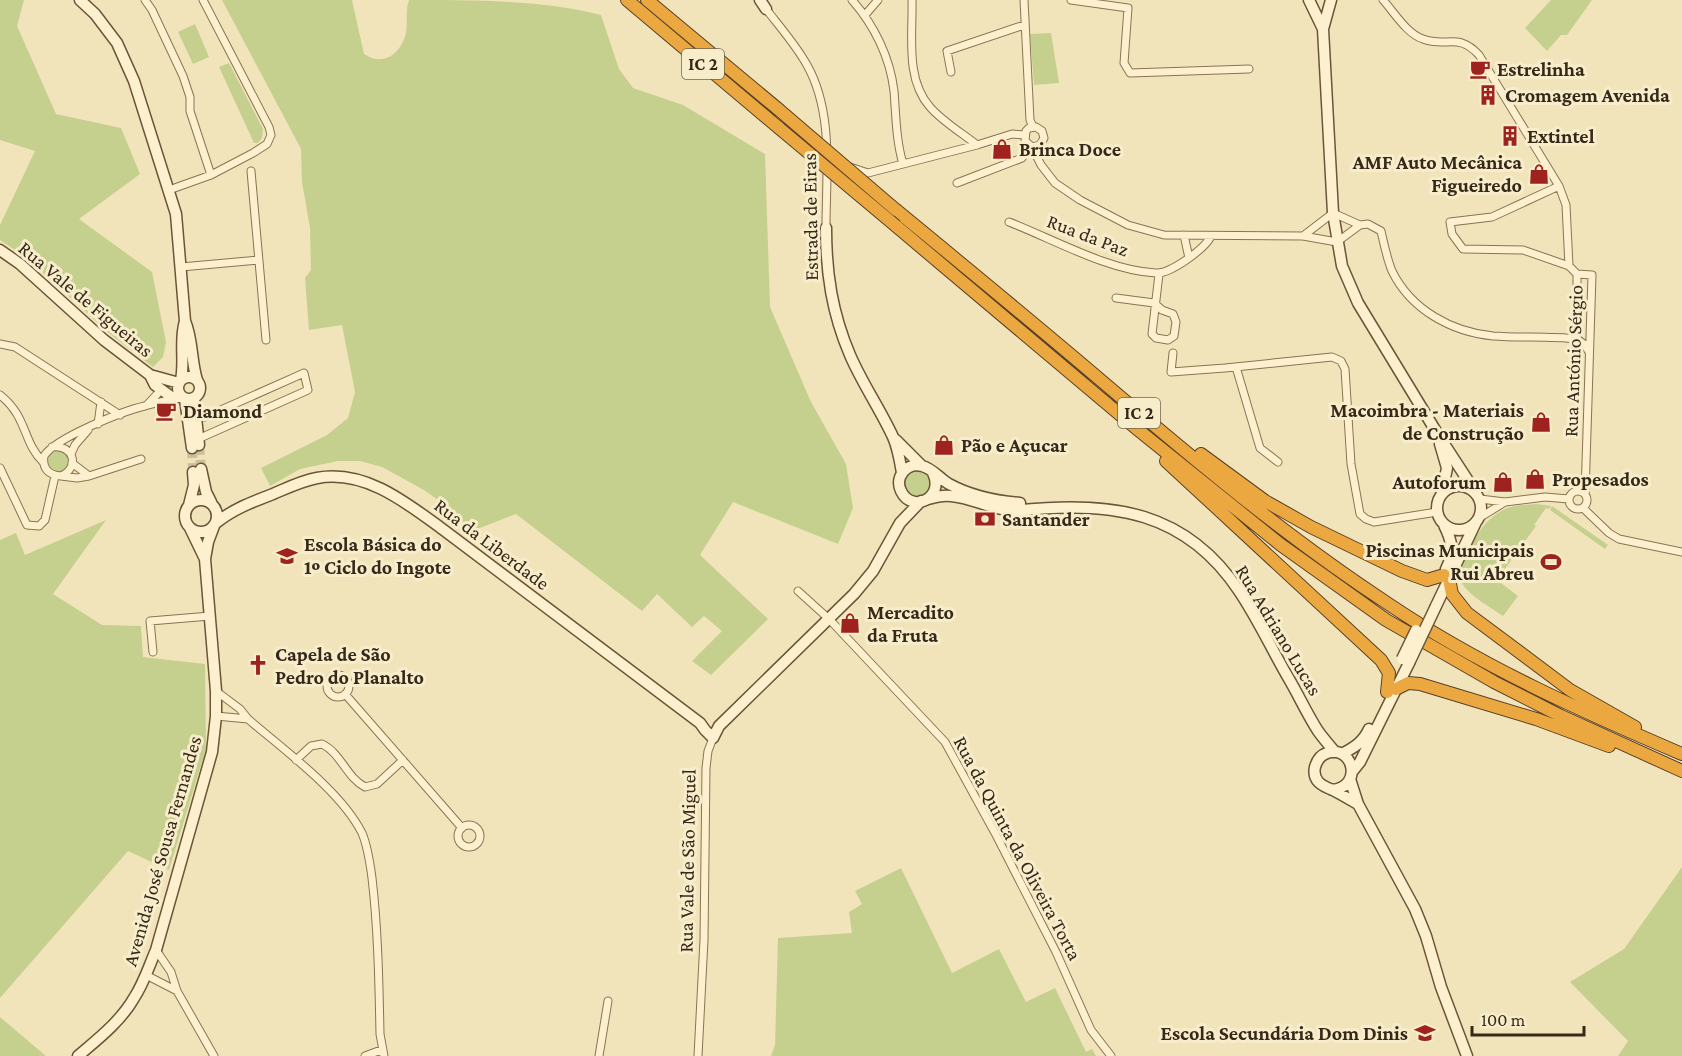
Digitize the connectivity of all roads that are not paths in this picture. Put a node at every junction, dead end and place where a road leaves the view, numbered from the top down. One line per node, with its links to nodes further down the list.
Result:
1 (80, 0): 32 (street)
2 (145, 0): 29 (street)
3 (203, 0): 29 (street)
4 (627, 0): 69 (highway, IC 2, bridge)
5 (647, 0): 67 (highway, IC 2, bridge)
6 (852, 0): 15 (street)
7 (878, 0): 15 (street)
8 (912, 0): 23 (street)
9 (1024, 0): 16 (street)
10 (1071, 0): 18 (street)
11 (1309, 0): 17 (street)
12 (1331, 0): 17 (street)
13 (1383, 0): 31 (street)
14 (763, 5): 25 (street, Estrada de Eiras)
15 (866, 15): 26 (street)
16 (1024, 25): 19 (street); 20 (street)
17 (1323, 29): 33 (street)
18 (1249, 69)
19 (951, 72)
20 (1033, 127): 21 (street); 22 (street)
21 (1024, 135): 23 (street); 24 (street)
22 (1043, 142): 24 (street); 27 (street)
23 (977, 145): 26 (street)
24 (1031, 147): 27 (street); 30 (street)
25 (827, 160): 26 (street); 36 (street, Estrada de Eiras)
26 (903, 164)
27 (1041, 165): 37 (street)
28 (251, 171): 43 (street)
29 (211, 175): 32 (street)
30 (957, 183)
31 (1559, 186): 44 (street); 44 (street)
32 (169, 190): 45 (street)
33 (1333, 213): 35 (street); 39 (street); 40 (street)
34 (1009, 222): 46 (street, Rua da Paz)
35 (1360, 225): 40 (street); 51 (street)
36 (826, 228): 71 (street, Estrada de Eiras)
37 (1184, 236): 38 (street); 42 (street)
38 (1211, 236): 39 (street); 42 (street)
39 (1303, 236): 40 (street)
40 (1337, 242): 70 (street)
41 (0, 250): 57 (street, Rua Vale de Figueiras)
42 (1189, 258): 46 (street)
43 (258, 260): 45 (street); 52 (street)
44 (1569, 266): 47 (street)
45 (181, 267): 50 (street)
46 (1159, 274): 49 (street)
47 (1577, 274): 51 (street, Rua António Sérgio); 54 (street, Rua António Sérgio)
48 (1116, 298): 49 (street)
49 (1154, 303): 49 (street)
50 (185, 321): 58 (street); 59 (street)
51 (1577, 339): 54 (street)
52 (266, 340)
53 (0, 344): 63 (street)
54 (1588, 352): 87 (street, Rua António Sérgio)
55 (1173, 354): 56 (street)
56 (1236, 367): 77 (street); 97 (street)
57 (150, 375): 59 (street, Rua Vale de Figueiras); 60 (street, Rua Vale de Figueiras)
58 (197, 380): 59 (street); 62 (street)
59 (180, 381): 62 (street)
60 (161, 390): 62 (street, Rua Vale de Figueiras); 64 (street)
61 (0, 395): 76 (street)
62 (183, 398): 64 (street); 72 (street)
63 (101, 402): 65 (street); 68 (street)
64 (147, 405): 65 (street)
65 (120, 415): 68 (street)
66 (205, 417): 72 (street)
67 (1146, 418): 105 (highway); 119 (highway, IC 2)
68 (95, 425): 73 (street); 74 (street)
69 (1137, 429): 110 (highway); 121 (highway, IC 2)
70 (1437, 433): 85 (street); 88 (street)
71 (893, 438): 79 (street, Estrada de Eiras); 81 (street, Estrada de Eiras)
72 (196, 444)
73 (52, 447): 74 (street); 76 (street)
74 (71, 454): 78 (street)
75 (141, 459): 84 (street)
76 (43, 462): 83 (street)
77 (1278, 462)
78 (72, 463): 83 (street); 84 (street)
79 (921, 465): 81 (street); 82 (street)
80 (0, 468): 83 (street)
81 (902, 473): 86 (street)
82 (933, 473): 90 (street); 95 (street, Rua Adriano Lucas)
83 (58, 476): 84 (street)
84 (89, 476)
85 (1442, 493): 88 (street); 97 (street)
86 (902, 494): 90 (street); 99 (street, Rua Vale de São Miguel)
87 (1585, 494): 89 (street); 96 (street)
88 (1478, 496): 91 (street); 98 (street)
89 (1569, 499): 91 (street); 96 (street)
90 (925, 500): 95 (street, Rua Adriano Lucas); 99 (street, Rua Vale de São Miguel)
91 (1505, 502): 98 (street)
92 (213, 504): 93 (street); 93 (street); 94 (street, Rua da Liberdade); 101 (street)
93 (189, 505): 102 (street)
94 (236, 508): 101 (street, Rua da Liberdade); 115 (street, Rua da Liberdade)
95 (1035, 508): 117 (street, Rua Adriano Lucas)
96 (1583, 508): 103 (street)
97 (1437, 512): 100 (street)
98 (1478, 520): 100 (street); 105 (street)
99 (900, 523): 108 (street, Rua Vale de São Miguel)
100 (1444, 524): 105 (street)
101 (215, 525): 102 (street); 104 (street, Avenida José Sousa Fernandes)
102 (190, 528): 104 (street, Avenida José Sousa Fernandes)
103 (1682, 552)
104 (205, 559): 107 (street, Avenida José Sousa Fernandes)
105 (1446, 577): 110 (street, bridge); 119 (highway)
106 (798, 591): 108 (street, Rua da Quinta da Oliveira Torta)
107 (210, 616): 109 (street); 111 (street, Avenida José Sousa Fernandes)
108 (829, 619): 116 (street, Rua Vale de São Miguel); 136 (street, Rua da Quinta da Oliveira Torta)
109 (153, 652)
110 (1392, 690): 120 (street); 121 (highway); 127 (street)
111 (216, 692): 113 (street, Avenida José Sousa Fernandes); 114 (street)
112 (345, 694): 125 (street)
113 (216, 716): 114 (street); 131 (street, Avenida José Sousa Fernandes)
114 (248, 719): 124 (street)
115 (700, 723): 116 (street, Rua da Liberdade); 118 (street, Rua da Liberdade)
116 (719, 726): 118 (street, Rua Vale de São Miguel)
117 (1318, 731): 120 (street, Rua Adriano Lucas); 123 (street, Rua Adriano Lucas)
118 (713, 738): 141 (street, Rua Vale de São Miguel)
119 (1660, 745): 122 (highway, IC 2)
120 (1338, 753): 123 (street); 127 (street, Rua Adriano Lucas)
121 (1643, 754): 126 (highway, IC 2)
122 (1682, 754)
123 (1321, 757): 128 (street, Rua Adriano Lucas)
124 (296, 759): 125 (street); 135 (street)
125 (404, 760): 130 (street)
126 (1682, 771)
127 (1351, 776): 128 (street); 129 (street, Rua Adriano Lucas)
128 (1332, 790): 129 (street, Rua Adriano Lucas)
129 (1358, 804): 142 (street, Rua Adriano Lucas)
130 (462, 828)
131 (156, 950): 132 (street, Avenida José Sousa Fernandes); 133 (street)
132 (146, 975): 133 (street); 137 (street, Avenida José Sousa Fernandes)
133 (177, 991): 138 (street)
134 (608, 1001): 140 (street)
135 (383, 1053): 139 (street)
136 (1111, 1055)
137 (78, 1056)
138 (214, 1056)
139 (364, 1056)
140 (599, 1056)
141 (698, 1056)
142 (1467, 1056)

